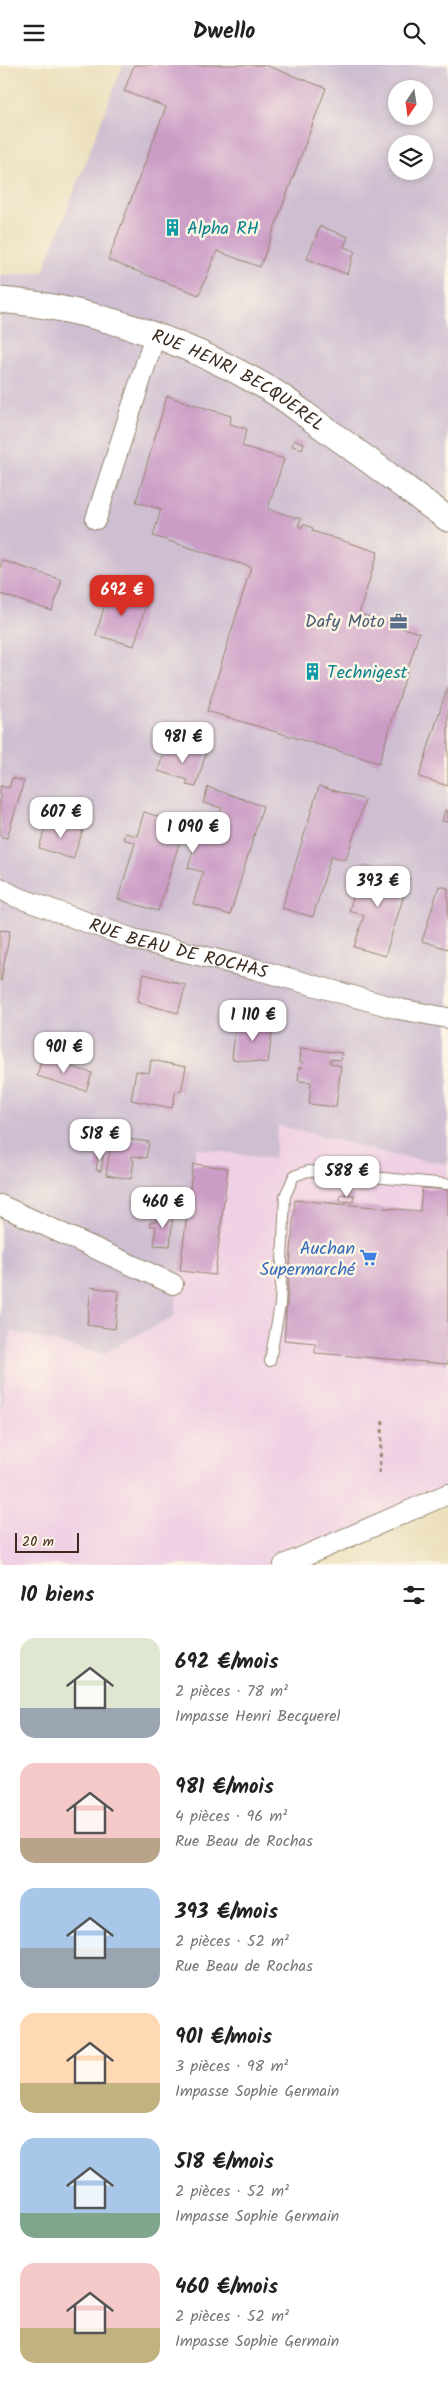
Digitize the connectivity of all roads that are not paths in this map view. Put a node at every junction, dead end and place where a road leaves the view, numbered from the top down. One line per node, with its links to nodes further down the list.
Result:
1 (0, 300): 2 (street, RUE HENRI BECQUEREL)
2 (155, 335): 3 (street); 4 (street, RUE HENRI BECQUEREL)
3 (96, 519)
4 (448, 519)
5 (0, 888): 6 (street, RUE BEAU DE ROCHAS)
6 (448, 1019)
7 (448, 1185): 10 (lane)
8 (0, 1205): 9 (street)
9 (174, 1284)
10 (270, 1361)
11 (448, 1494): 12 (street)
12 (284, 1565)

